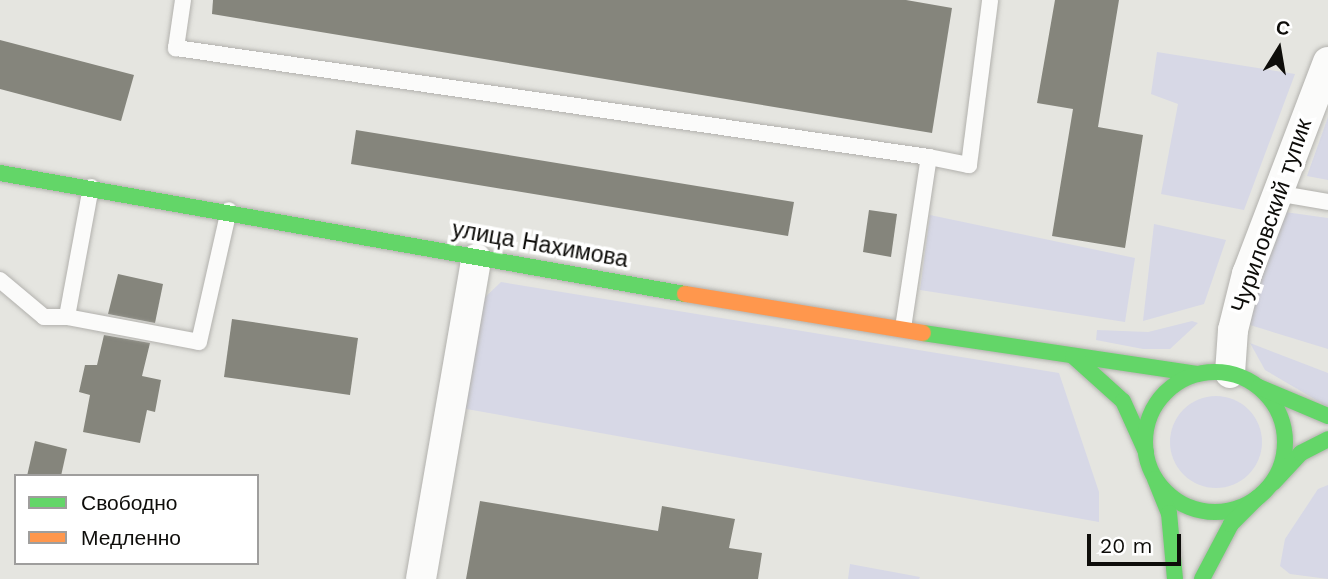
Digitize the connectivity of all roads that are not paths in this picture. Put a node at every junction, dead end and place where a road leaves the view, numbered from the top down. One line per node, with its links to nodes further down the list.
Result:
1 (183, 0): 4 (lane)
2 (990, 0): 4 (lane)
3 (1328, 62): 7 (street, Чуриловский тупик)
4 (929, 157): 13 (lane)
5 (0, 173): 6 (street, улица Нахимова)
6 (92, 187): 9 (street, улица Нахимова); 12 (lane)
7 (1276, 193): 8 (lane); 15 (street, Чуриловский тупик)
8 (1328, 202)
9 (229, 210): 10 (street, улица Нахимова); 12 (lane)
10 (476, 259): 13 (street, улица Нахимова); 24 (street)
11 (0, 280): 12 (lane)
12 (67, 317)
13 (902, 328): 14 (street, улица Нахимова)
14 (1073, 356): 16 (street, улица Нахимова); 20 (street)
15 (1230, 373): 16 (street); 17 (street)
16 (1197, 374): 20 (street)
17 (1258, 386): 18 (street); 22 (street)
18 (1328, 416)
19 (1328, 439): 22 (street)
20 (1146, 452): 21 (street)
21 (1151, 470): 23 (street); 25 (street)
22 (1272, 484): 23 (street)
23 (1257, 498): 26 (street)
24 (421, 579)
25 (1175, 579)
26 (1202, 579)

